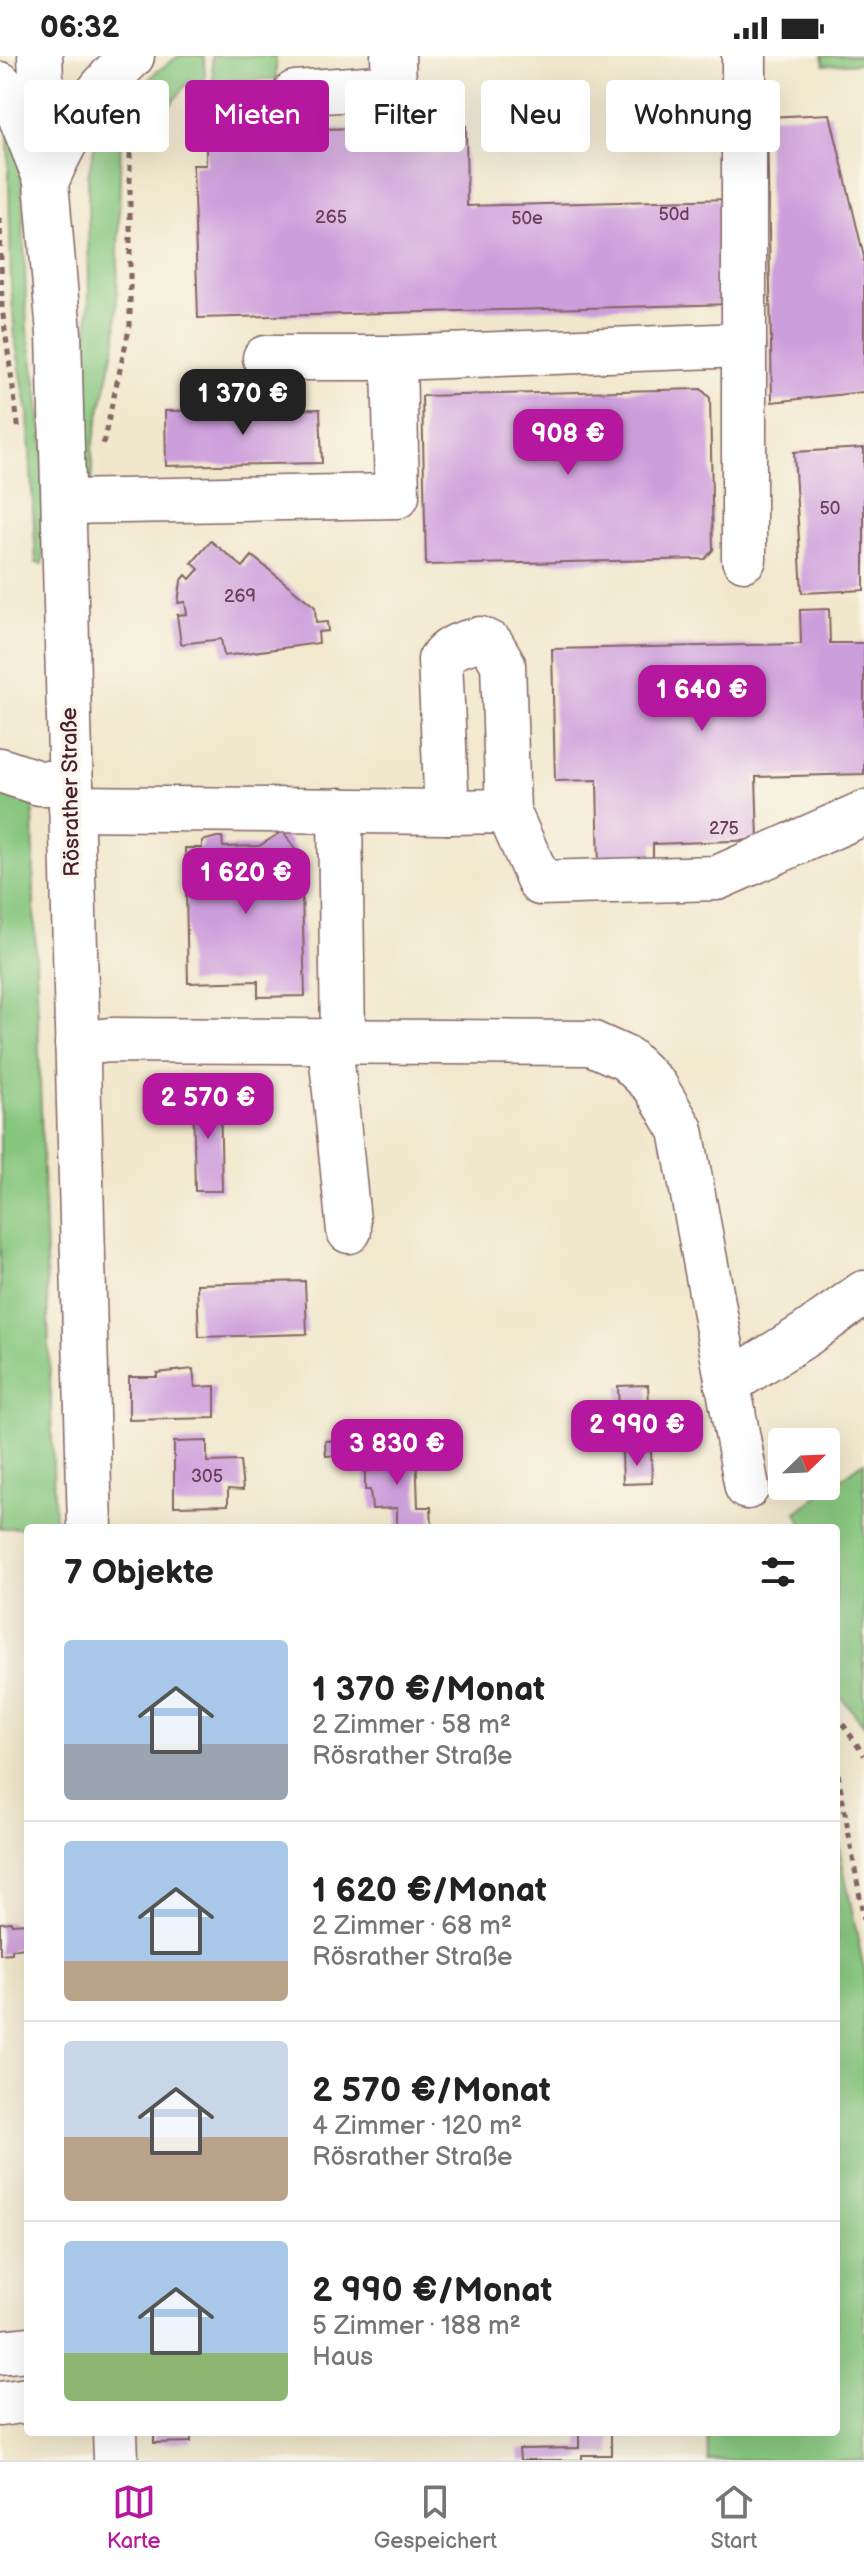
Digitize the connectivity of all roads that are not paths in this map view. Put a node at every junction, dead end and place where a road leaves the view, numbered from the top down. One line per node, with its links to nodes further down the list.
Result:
1 (40, 56): 7 (main road, Rösrather Straße)
2 (132, 56): 7 (main road)
3 (393, 56): 6 (main road)
4 (744, 56): 8 (main road)
5 (0, 84): 7 (main road)
6 (329, 91)
7 (46, 182): 11 (main road, Rösrather Straße)
8 (744, 345): 10 (main road); 12 (main road)
9 (265, 358): 10 (main road)
10 (394, 358): 11 (main road)
11 (83, 501): 14 (main road, Rösrather Straße)
12 (744, 559)
13 (0, 770): 14 (main road)
14 (71, 795): 15 (main road); 20 (main road, Rösrather Straße)
15 (340, 810): 17 (main road); 19 (main road)
16 (508, 811): 17 (main road); 17 (main road); 18 (main road)
17 (447, 812)
18 (864, 813)
19 (337, 1042): 20 (main road); 21 (main road); 23 (main road)
20 (77, 1044): 25 (main road, Rösrather Straße)
21 (349, 1231)
22 (864, 1293): 23 (main road)
23 (727, 1384): 24 (main road)
24 (747, 1487)
25 (90, 1524)
26 (24, 2349): 27 (main road)
27 (0, 2352)
28 (24, 2401): 29 (main road)
29 (0, 2404)
30 (115, 2436): 31 (main road)
31 (116, 2460)

